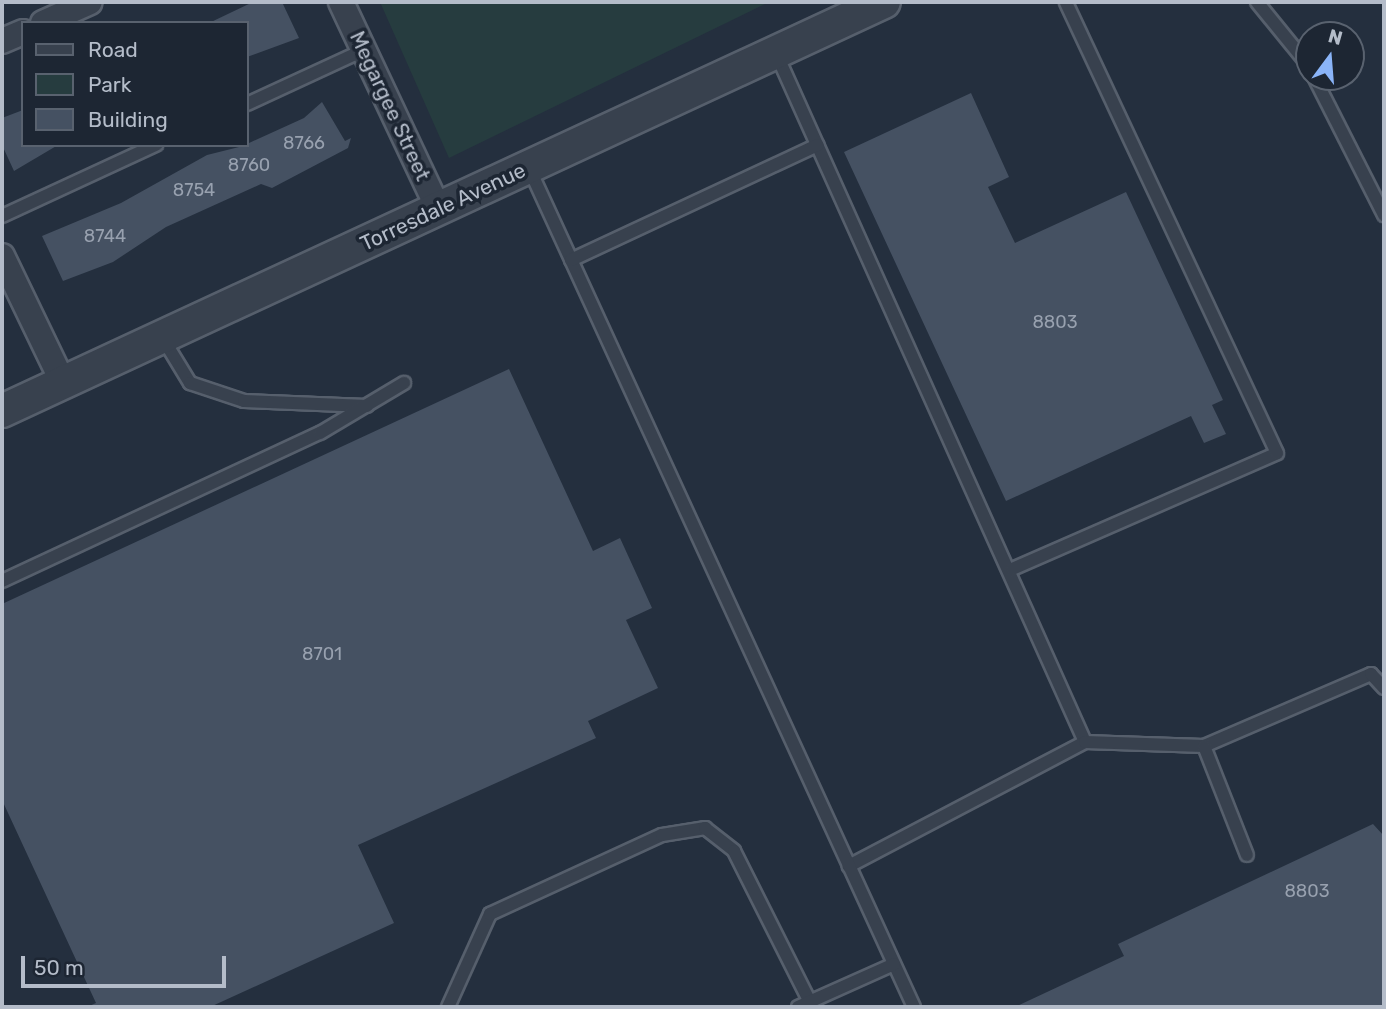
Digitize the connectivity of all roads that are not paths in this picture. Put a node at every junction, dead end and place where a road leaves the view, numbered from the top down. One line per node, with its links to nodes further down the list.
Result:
1 (90, 2): 6 (street)
2 (341, 2): 10 (street, Megargee Street)
3 (884, 2): 11 (street, Torresdale Avenue)
4 (1066, 2): 27 (lane)
5 (1257, 2): 9 (lane)
6 (47, 21)
7 (21, 33): 8 (street)
8 (2, 41)
9 (1295, 49)
10 (364, 50): 13 (lane); 17 (street, Megargee Street)
11 (776, 52): 14 (lane); 16 (street, Torresdale Avenue)
12 (1321, 91): 18 (lane)
13 (248, 104)
14 (818, 145): 21 (lane); 27 (lane)
15 (152, 147): 19 (lane)
16 (529, 167): 17 (street, Torresdale Avenue); 21 (lane)
17 (439, 210): 22 (street, Torresdale Avenue)
18 (1384, 215)
19 (2, 216)
20 (2, 256): 23 (street)
21 (571, 261): 33 (lane)
22 (162, 337): 23 (street, Torresdale Avenue); 25 (lane)
23 (63, 383): 26 (street, Torresdale Avenue)
24 (404, 383): 25 (lane)
25 (367, 405): 28 (lane)
26 (2, 411)
27 (1012, 569): 30 (lane)
28 (2, 581)
29 (1384, 688): 31 (lane)
30 (1085, 742): 31 (lane); 33 (lane)
31 (1205, 746): 32 (lane)
32 (1247, 855)
33 (849, 866): 34 (lane)
34 (894, 964): 35 (lane); 37 (lane)
35 (804, 1005): 36 (lane)
36 (448, 1007)
37 (914, 1007)

